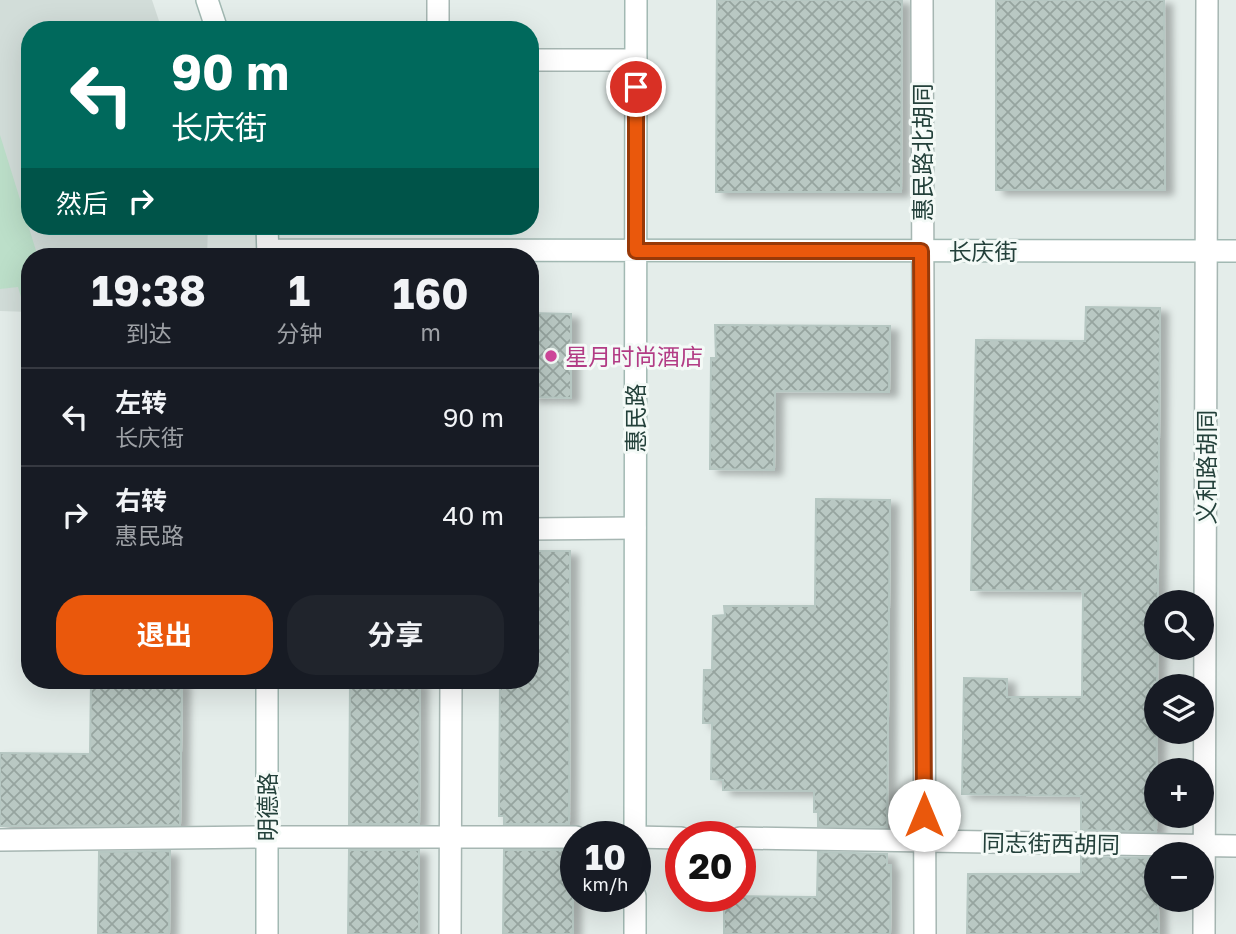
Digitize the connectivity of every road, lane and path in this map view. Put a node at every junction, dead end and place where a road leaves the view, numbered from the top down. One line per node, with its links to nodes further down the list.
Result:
1 (207, 0): 6 (street)
2 (438, 0): 7 (street)
3 (636, 0): 9 (street, 惠民路)
4 (922, 0): 11 (street, 惠民路北胡同)
5 (1207, 0): 12 (street, 义和路胡同)
6 (213, 21)
7 (438, 21)
8 (539, 60): 9 (street)
9 (636, 60): 10 (street, 惠民路)
10 (636, 251): 11 (street, 长庆街); 14 (street, 长庆街); 16 (street, 惠民路)
11 (921, 251): 12 (street, 长庆街); 25 (street, 惠民路北胡同)
12 (1206, 251): 13 (street, 长庆街); 26 (street, 义和路胡同)
13 (1236, 251)
14 (539, 252)
15 (539, 528): 16 (street)
16 (635, 528): 19 (street, 惠民路)
17 (267, 689): 20 (street, 明德路)
18 (451, 689): 21 (street)
19 (635, 821)
20 (267, 837): 21 (street); 24 (street); 32 (street, 明德路)
21 (450, 837): 22 (street); 33 (street)
22 (560, 837)
23 (756, 838): 25 (street, 同志街西胡同)
24 (0, 840)
25 (924, 841): 27 (street, 同志街西胡同); 35 (street, 惠民路北胡同)
26 (1205, 842)
27 (1144, 845)
28 (1214, 846): 29 (street, 同志街西胡同)
29 (1236, 846)
30 (635, 912): 34 (street)
31 (1204, 912): 36 (street, 义和路胡同)
32 (267, 934)
33 (450, 934)
34 (635, 934)
35 (925, 934)
36 (1204, 934)

